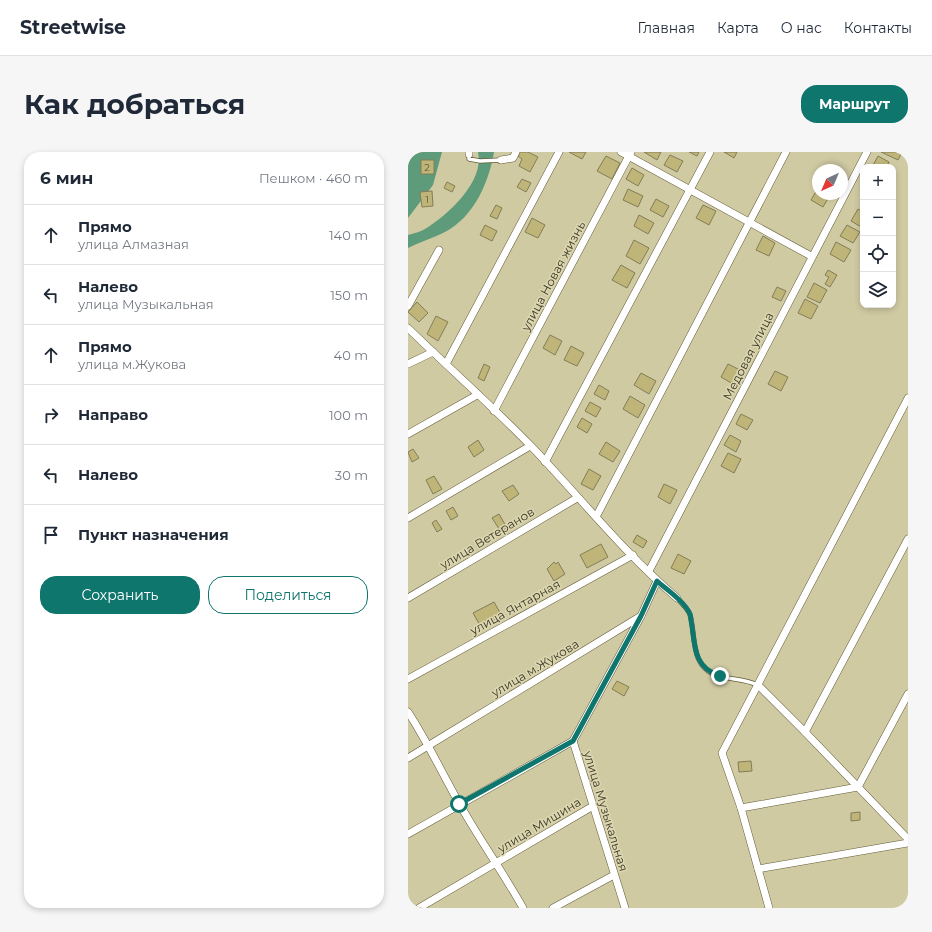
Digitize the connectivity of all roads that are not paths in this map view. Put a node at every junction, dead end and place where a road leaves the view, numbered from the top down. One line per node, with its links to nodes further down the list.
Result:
1 (516, 152): 9 (street)
2 (558, 152): 18 (street)
3 (621, 152): 8 (street)
4 (710, 152): 10 (street)
5 (786, 152): 11 (street)
6 (867, 152): 13 (street, Медовая улица)
7 (469, 153): 9 (lane)
8 (630, 154): 10 (street); 21 (street, улица Новая жизнь)
9 (501, 160)
10 (690, 190): 11 (street); 24 (street)
11 (748, 222): 13 (street); 26 (street)
12 (439, 250): 14 (street)
13 (812, 256): 30 (street, Медовая улица)
14 (408, 306)
15 (408, 328): 16 (street)
16 (433, 352): 17 (street); 18 (street)
17 (408, 364)
18 (446, 364): 19 (street)
19 (477, 395): 21 (street); 22 (street)
20 (908, 398): 36 (street)
21 (494, 411): 23 (street)
22 (408, 434)
23 (530, 446): 24 (street); 27 (street)
24 (545, 462): 25 (street)
25 (577, 498): 26 (street); 32 (street, улица Ветеранов)
26 (596, 517): 29 (street)
27 (408, 518)
28 (908, 539): 39 (street)
29 (633, 555): 30 (street); 35 (street, улица Янтарная)
30 (649, 571): 31 (street)
31 (657, 581): 33 (street); 34 (street)
32 (408, 598)
33 (677, 598): 36 (lane)
34 (641, 616): 40 (street, улица Музыкальная); 41 (street, улица м.Жукова)
35 (408, 679)
36 (758, 685): 39 (street); 46 (street)
37 (908, 694): 43 (street)
38 (408, 712): 41 (street)
39 (805, 732): 43 (street)
40 (573, 741): 44 (street); 45 (street, улица Музыкальная)
41 (429, 745): 42 (street, улица м.Жукова); 44 (street)
42 (408, 758)
43 (858, 787): 46 (street); 48 (street)
44 (459, 804): 47 (street); 50 (street)
45 (593, 806): 50 (street, улица Мишина); 52 (street, улица Музыкальная)
46 (741, 808): 51 (street)
47 (408, 834)
48 (908, 839)
49 (908, 843): 51 (street)
50 (497, 863): 53 (street, улица Мишина); 54 (street)
51 (758, 870): 57 (street)
52 (614, 875): 55 (street); 56 (street, улица Музыкальная)
53 (419, 908)
54 (523, 908)
55 (553, 908)
56 (625, 908)
57 (769, 908)

